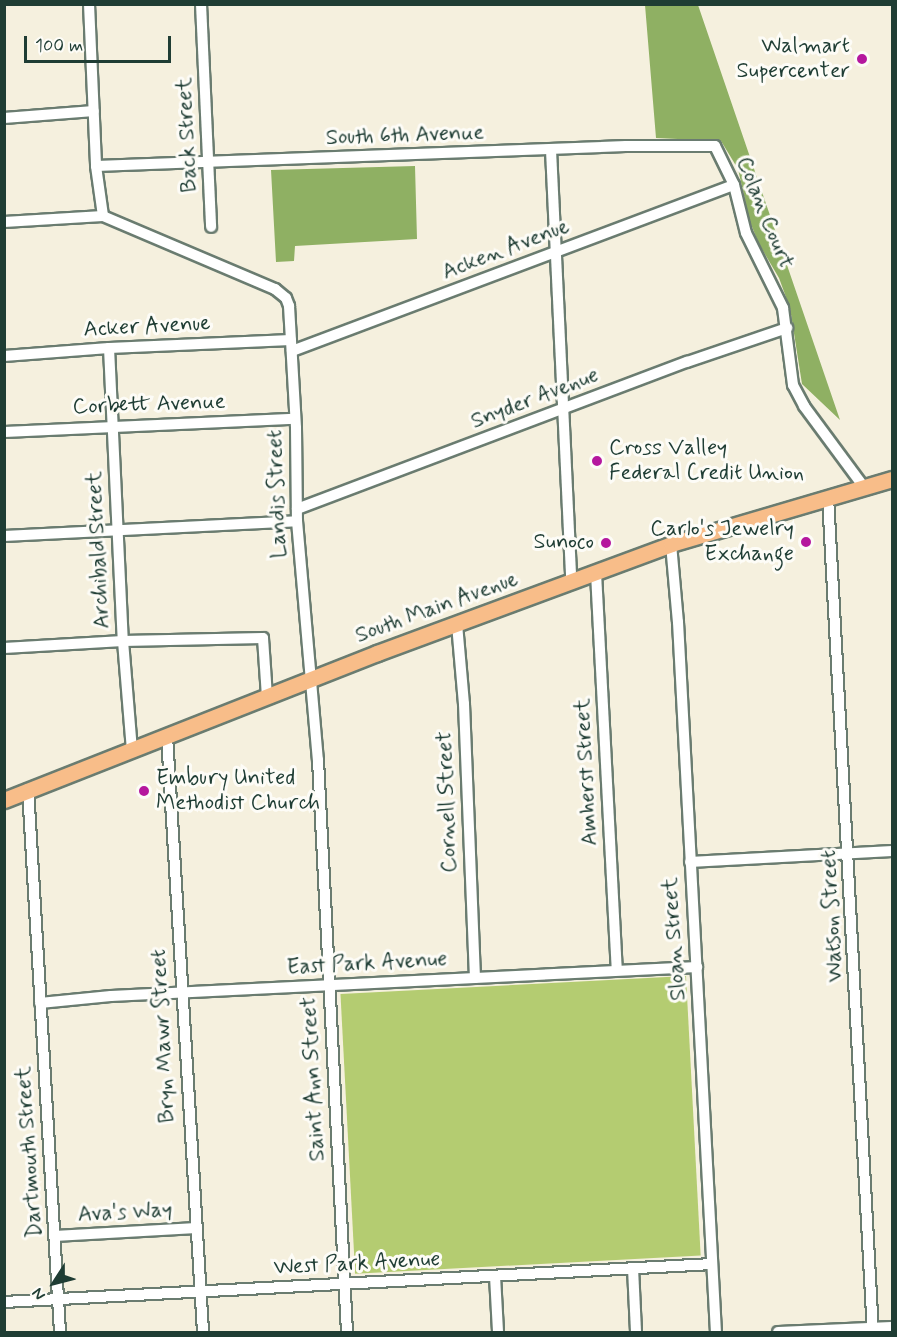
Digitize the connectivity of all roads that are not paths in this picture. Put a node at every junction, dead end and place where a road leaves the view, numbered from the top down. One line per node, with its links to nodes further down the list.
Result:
1 (89, 4): 3 (street)
2 (201, 4): 7 (street, Back Street)
3 (94, 111): 4 (street); 8 (street)
4 (4, 118)
5 (715, 146): 6 (street, South 6th Avenue); 9 (street, Colan Court)
6 (551, 150): 7 (street, South 6th Avenue); 13 (street)
7 (208, 163): 8 (street, South 6th Avenue); 12 (street, Back Street)
8 (96, 166): 10 (street)
9 (734, 185): 13 (street, Acken Avenue); 14 (street, Colan Court)
10 (103, 216): 11 (street); 15 (street, Landis Street)
11 (4, 222)
12 (211, 227)
13 (555, 253): 15 (street, Acken Avenue); 18 (street)
14 (787, 328): 18 (street, Snyder Avenue); 23 (street, Colan Court)
15 (292, 346): 16 (street, Acker Avenue); 19 (street, Landis Street)
16 (109, 348): 17 (street, Acker Avenue); 20 (street, Archibald Street)
17 (4, 356)
18 (563, 410): 25 (street, Snyder Avenue); 31 (street)
19 (295, 419): 20 (street, Corbett Avenue); 25 (street, Landis Street)
20 (112, 426): 21 (street, Corbett Avenue); 27 (street, Archibald Street)
21 (4, 432)
22 (892, 479): 23 (main road, South Main Avenue)
23 (864, 487): 24 (main road, South Main Avenue)
24 (828, 497): 29 (main road, South Main Avenue); 42 (street, Watson Street)
25 (297, 509): 26 (street, Landis Street)
26 (297, 521): 27 (street); 35 (street, Landis Street)
27 (118, 531): 28 (street); 33 (street, Archibald Street)
28 (4, 536)
29 (671, 544): 30 (main road, South Main Avenue); 43 (street, Sloan Street)
30 (596, 573): 31 (main road, South Main Avenue); 45 (street, Amherst Street)
31 (571, 582): 32 (main road, South Main Avenue)
32 (457, 624): 35 (main road, South Main Avenue); 46 (street, Cornell Street)
33 (123, 641): 34 (street); 36 (street); 38 (street, Archibald Street)
34 (4, 648)
35 (309, 680): 36 (main road, South Main Avenue); 47 (street, Saint Ann Street)
36 (267, 697): 37 (main road, South Main Avenue)
37 (167, 736): 38 (main road, South Main Avenue); 48 (street, Bryn Mawr Street)
38 (132, 750): 39 (main road, South Main Avenue)
39 (28, 789): 40 (main road, South Main Avenue); 49 (street, Dartmouth Street)
40 (4, 800)
41 (892, 851): 42 (street)
42 (849, 852): 43 (street); 60 (street, Watson Street)
43 (690, 862): 44 (street, Sloan Street)
44 (697, 966): 45 (street, East Park Avenue); 52 (street, Sloan Street)
45 (617, 969): 46 (street, East Park Avenue)
46 (476, 978): 47 (street, East Park Avenue)
47 (329, 985): 48 (street, East Park Avenue); 55 (street, Saint Ann Street)
48 (181, 993): 49 (street, East Park Avenue); 50 (street, Bryn Mawr Street)
49 (40, 1003): 51 (street, Dartmouth Street)
50 (196, 1228): 51 (street, Ava's Way); 56 (street, Bryn Mawr Street)
51 (55, 1236): 57 (street, Dartmouth Street)
52 (712, 1264): 53 (street, West Park Avenue); 66 (street, Sloan Street)
53 (633, 1268): 54 (street, West Park Avenue); 65 (street)
54 (495, 1276): 55 (street, West Park Avenue); 64 (street)
55 (344, 1284): 56 (street, West Park Avenue); 63 (street, Saint Ann Street)
56 (202, 1292): 57 (street, West Park Avenue); 62 (street, Bryn Mawr Street)
57 (59, 1299): 58 (street, West Park Avenue); 61 (street, Dartmouth Street)
58 (4, 1302)
59 (892, 1327): 60 (street)
60 (873, 1330): 67 (street)
61 (60, 1332)
62 (204, 1332)
63 (347, 1332)
64 (498, 1332)
65 (636, 1332)
66 (716, 1332)
67 (778, 1332)

